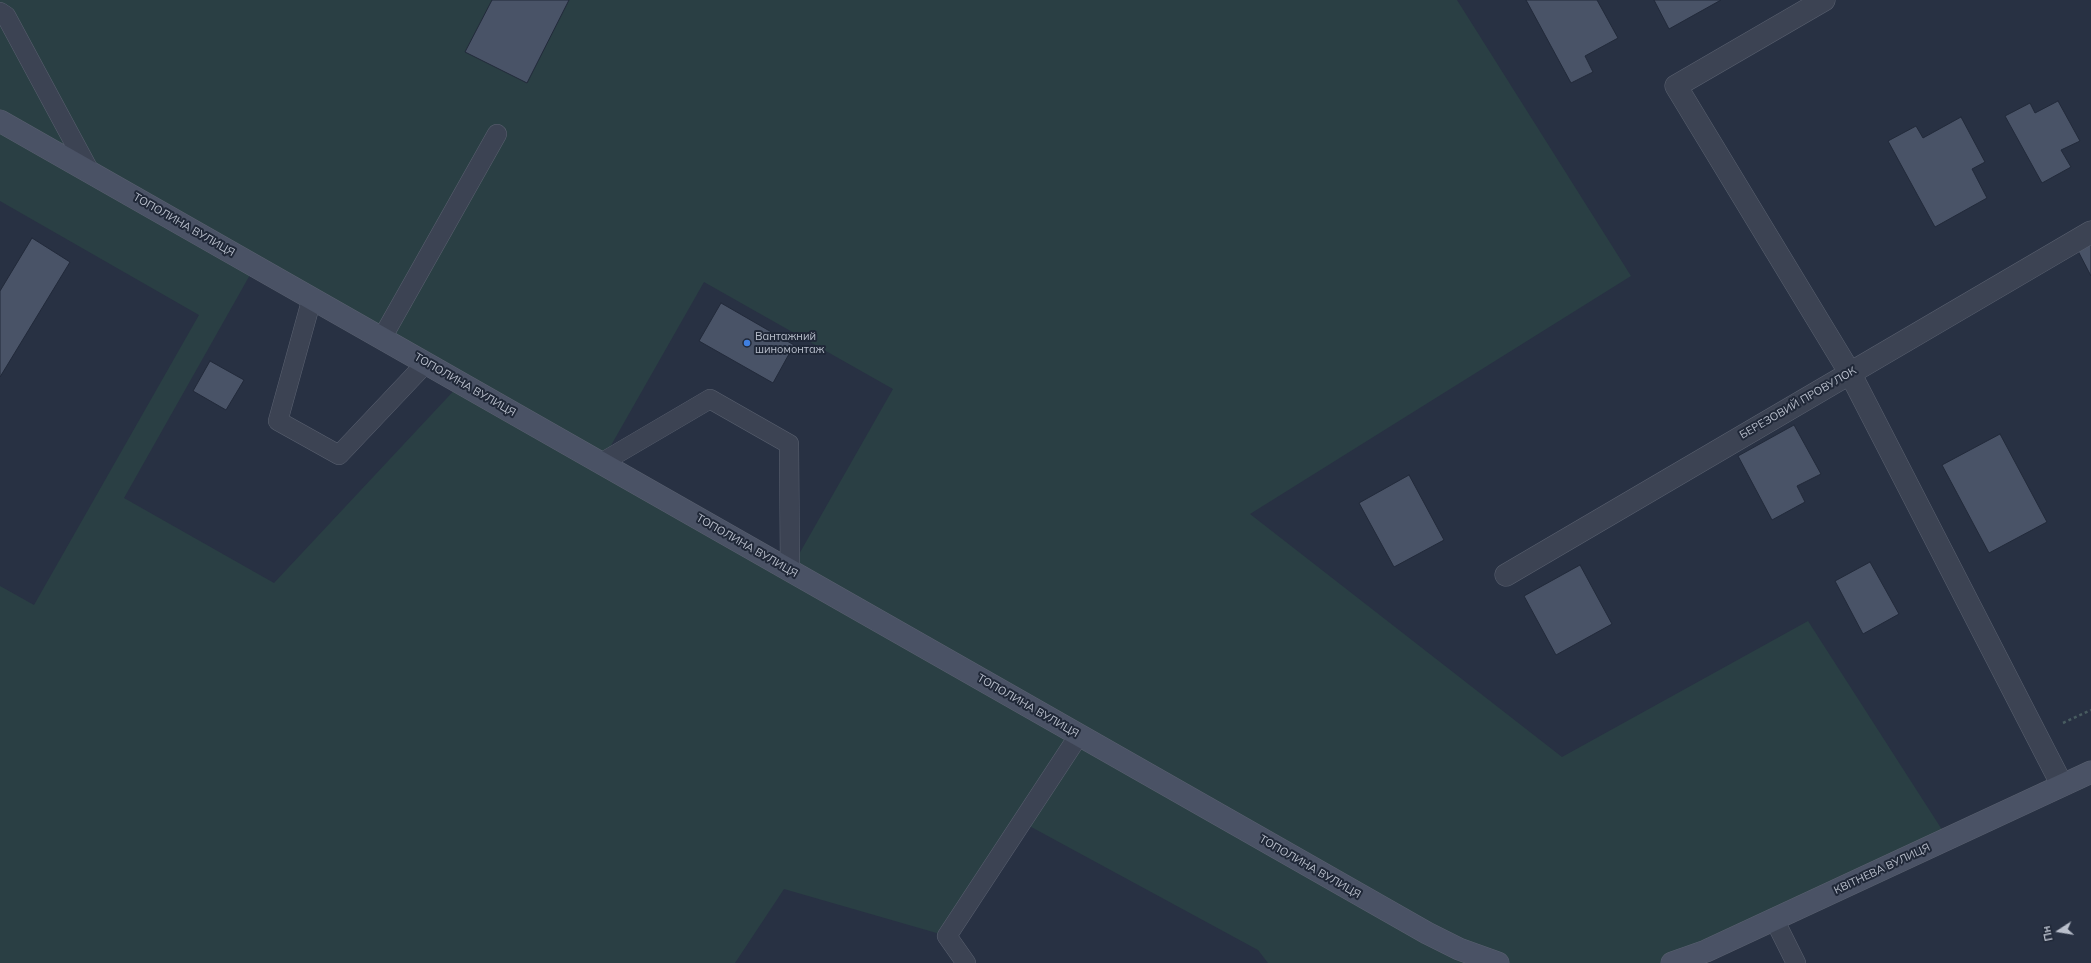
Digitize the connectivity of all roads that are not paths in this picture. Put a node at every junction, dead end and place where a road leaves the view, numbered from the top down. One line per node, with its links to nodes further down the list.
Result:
1 (1824, 0): 10 (street)
2 (0, 12): 5 (lane)
3 (0, 121): 5 (main road, ТОПОЛИНА ВУЛИЦЯ)
4 (497, 134): 8 (lane)
5 (90, 172): 7 (main road, ТОПОЛИНА ВУЛИЦЯ)
6 (2091, 232): 10 (street, БЕРЕЗОВИЙ ПРОВУЛОК)
7 (312, 298): 8 (main road, ТОПОЛИНА ВУЛИЦЯ); 9 (lane)
8 (382, 338): 9 (main road, ТОПОЛИНА ВУЛИЦЯ)
9 (426, 363): 11 (main road, ТОПОЛИНА ВУЛИЦЯ)
10 (1850, 373): 13 (street, БЕРЕЗОВИЙ ПРОВУЛОК); 16 (street)
11 (601, 463): 12 (main road, ТОПОЛИНА ВУЛИЦЯ); 12 (lane)
12 (790, 570): 14 (main road, ТОПОЛИНА ВУЛИЦЯ)
13 (1506, 574)
14 (1078, 735): 18 (lane); 19 (main road, ТОПОЛИНА ВУЛИЦЯ)
15 (2091, 772): 16 (main road, КВІТНЕВА ВУЛИЦЯ)
16 (2062, 785): 17 (main road, КВІТНЕВА ВУЛИЦЯ)
17 (1774, 919): 20 (main road, КВІТНЕВА ВУЛИЦЯ); 21 (lane)
18 (966, 963)
19 (1498, 963)
20 (1672, 963)
21 (1796, 963)

